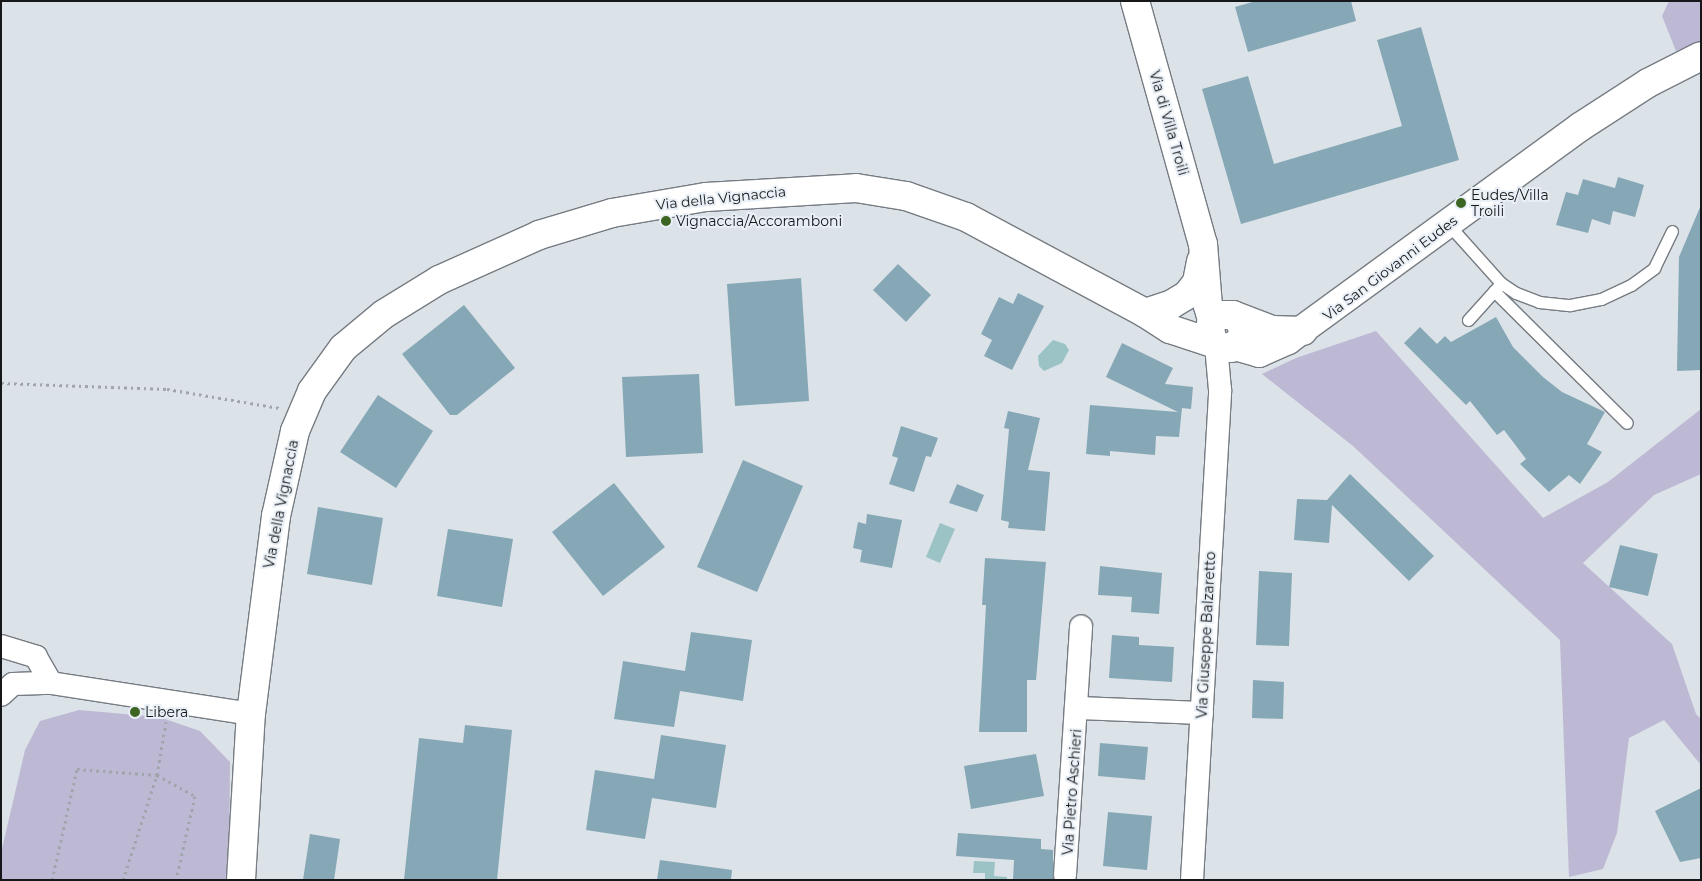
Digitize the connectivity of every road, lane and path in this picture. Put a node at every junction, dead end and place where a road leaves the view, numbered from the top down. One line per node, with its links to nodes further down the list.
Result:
1 (1135, 1): 5 (street, Via di Villa Troili)
2 (1701, 56): 3 (street, Via San Giovanni Eudes)
3 (1448, 224): 6 (lane); 9 (street, Via San Giovanni Eudes)
4 (1672, 231): 6 (lane)
5 (1202, 244): 7 (street); 9 (street, Via di Villa Troili)
6 (1498, 287): 8 (lane); 12 (lane)
7 (1145, 313): 9 (street, Via della Vignaccia); 11 (street, Via della Vignaccia)
8 (1468, 320)
9 (1224, 332): 20 (street, Via Giuseppe Balzaretto)
10 (1, 383): 11 (path)
11 (302, 413): 19 (street, Via della Vignaccia)
12 (1627, 423)
13 (1080, 627): 18 (street, Via Pietro Aschieri)
14 (1, 646): 15 (street)
15 (51, 683): 16 (street); 17 (street)
16 (1, 695)
17 (169, 703): 19 (street); 21 (path)
18 (1078, 708): 20 (street, Via Pietro Aschieri); 22 (street, Via Pietro Aschieri)
19 (251, 714): 26 (street, Via della Vignaccia)
20 (1202, 714): 27 (street, Via Giuseppe Balzaretto)
21 (157, 775): 23 (path); 24 (path); 25 (path)
22 (1065, 875)
23 (52, 880)
24 (123, 880)
25 (176, 880)
26 (241, 880)
27 (1192, 880)

